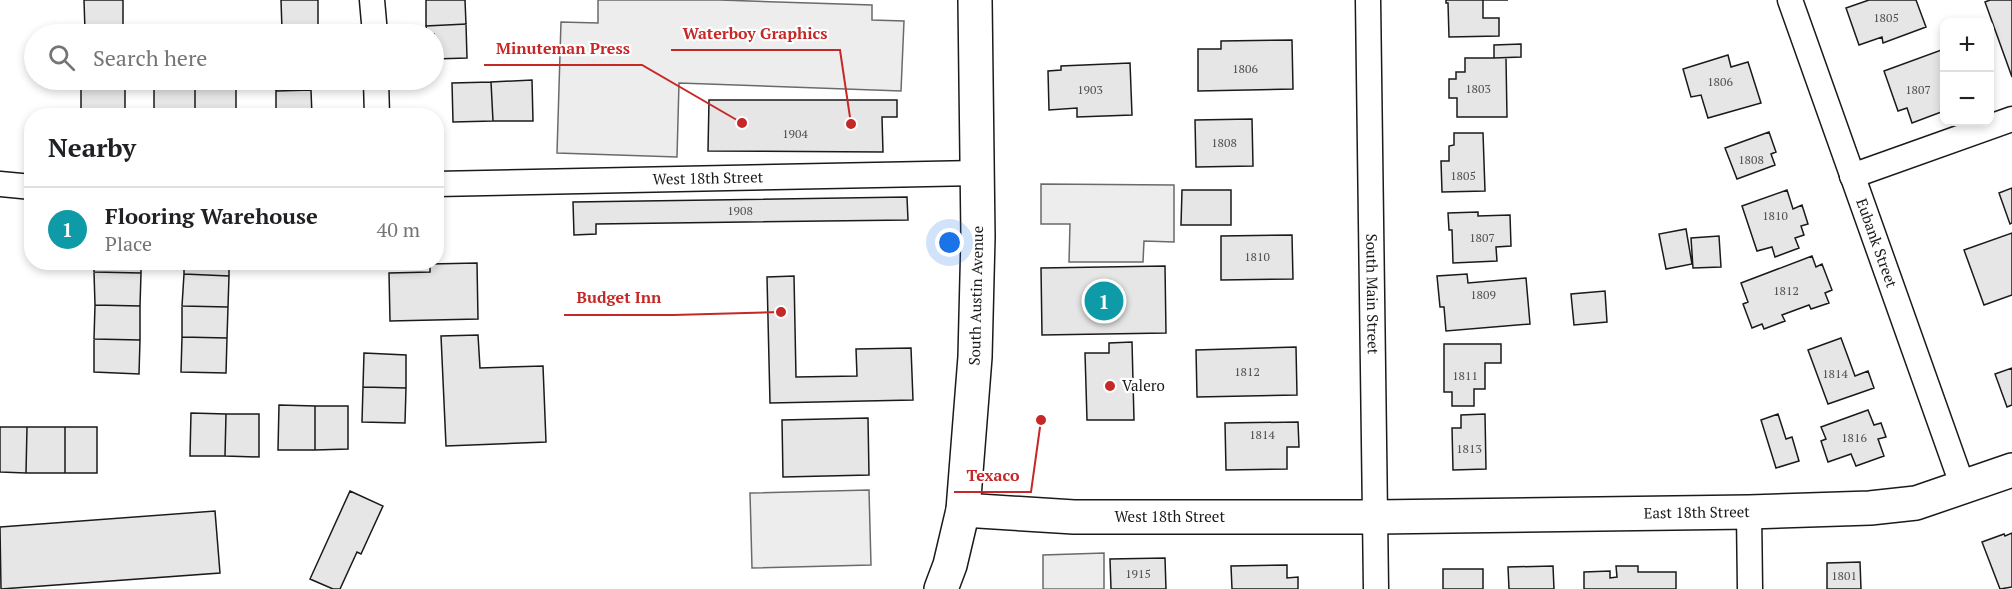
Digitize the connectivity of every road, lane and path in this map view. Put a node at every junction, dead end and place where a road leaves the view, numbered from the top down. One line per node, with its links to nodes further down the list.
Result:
1 (372, 0): 5 (street)
2 (975, 0): 9 (street, South Austin Avenue)
3 (1368, 0): 18 (street, South Main Street)
4 (1790, 0): 10 (street, Eubank Street)
5 (374, 24)
6 (376, 90): 7 (street)
7 (377, 108)
8 (2012, 119): 10 (street)
9 (977, 173): 12 (street, West 18th Street); 16 (street, South Austin Avenue)
10 (1852, 176): 15 (street, Eubank Street)
11 (0, 184): 13 (street)
12 (444, 184)
13 (24, 186)
14 (2012, 470): 15 (street, East 18th Street)
15 (1963, 487): 17 (street, East 18th Street)
16 (963, 510): 18 (street, West 18th Street); 19 (street, South Austin Avenue)
17 (1749, 512): 18 (street, East 18th Street); 21 (street)
18 (1376, 517): 20 (street, South Main Street)
19 (950, 581)
20 (1376, 589)
21 (1750, 589)

